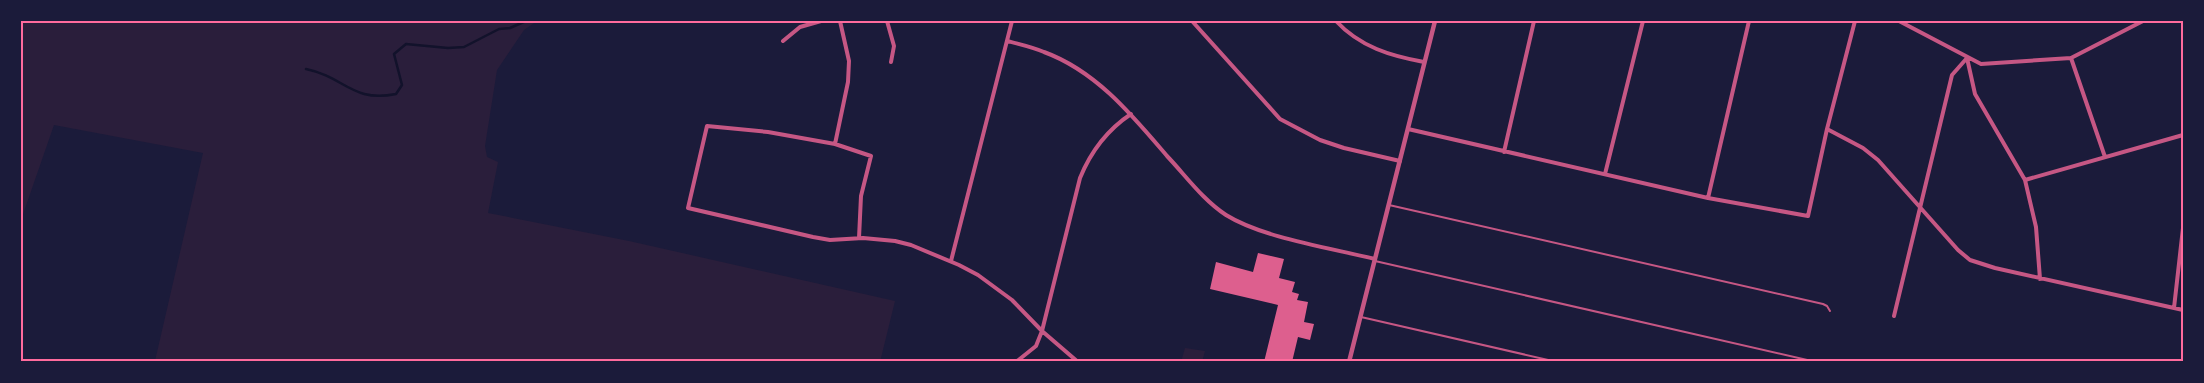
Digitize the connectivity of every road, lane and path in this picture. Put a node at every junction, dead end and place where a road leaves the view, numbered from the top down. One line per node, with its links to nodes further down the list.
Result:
1 (821, 21): 14 (street)
2 (840, 21): 24 (street)
3 (887, 21): 18 (street)
4 (1012, 21): 15 (street)
5 (1192, 21): 27 (street)
6 (1336, 21): 19 (street)
7 (1435, 21): 19 (street)
8 (1534, 21): 25 (street)
9 (1643, 21): 28 (street)
10 (1749, 21): 30 (street)
11 (1855, 21): 21 (street)
12 (1899, 21): 16 (street)
13 (2142, 21): 17 (street)
14 (784, 41)
15 (1007, 41): 20 (street); 36 (street)
16 (1967, 58): 17 (street); 29 (street); 32 (street)
17 (2071, 58): 26 (street)
18 (891, 62)
19 (1424, 62): 22 (street)
20 (1131, 114): 35 (street); 43 (street)
21 (1827, 128): 30 (street); 32 (street)
22 (1408, 129): 25 (street); 27 (street)
23 (2183, 135): 26 (street)
24 (834, 144): 34 (street); 34 (street)
25 (1504, 152): 28 (street)
26 (2105, 157): 29 (street)
27 (1400, 160): 31 (street)
28 (1605, 174): 30 (street)
29 (2025, 180): 37 (street)
30 (1708, 198)
31 (1389, 205): 35 (street); 40 (lane)
32 (1921, 208): 37 (street); 41 (street)
33 (2183, 228): 38 (street)
34 (859, 238): 36 (street)
35 (1375, 260): 42 (street); 48 (lane)
36 (951, 261): 43 (street)
37 (2040, 279): 38 (street)
38 (2174, 308): 39 (street)
39 (2183, 310)
40 (1830, 311)
41 (1894, 316)
42 (1361, 317): 46 (street); 47 (lane)
43 (1042, 331): 44 (street); 45 (street)
44 (1016, 362)
45 (1078, 362)
46 (1349, 362)
47 (1556, 362)
48 (1816, 362)

